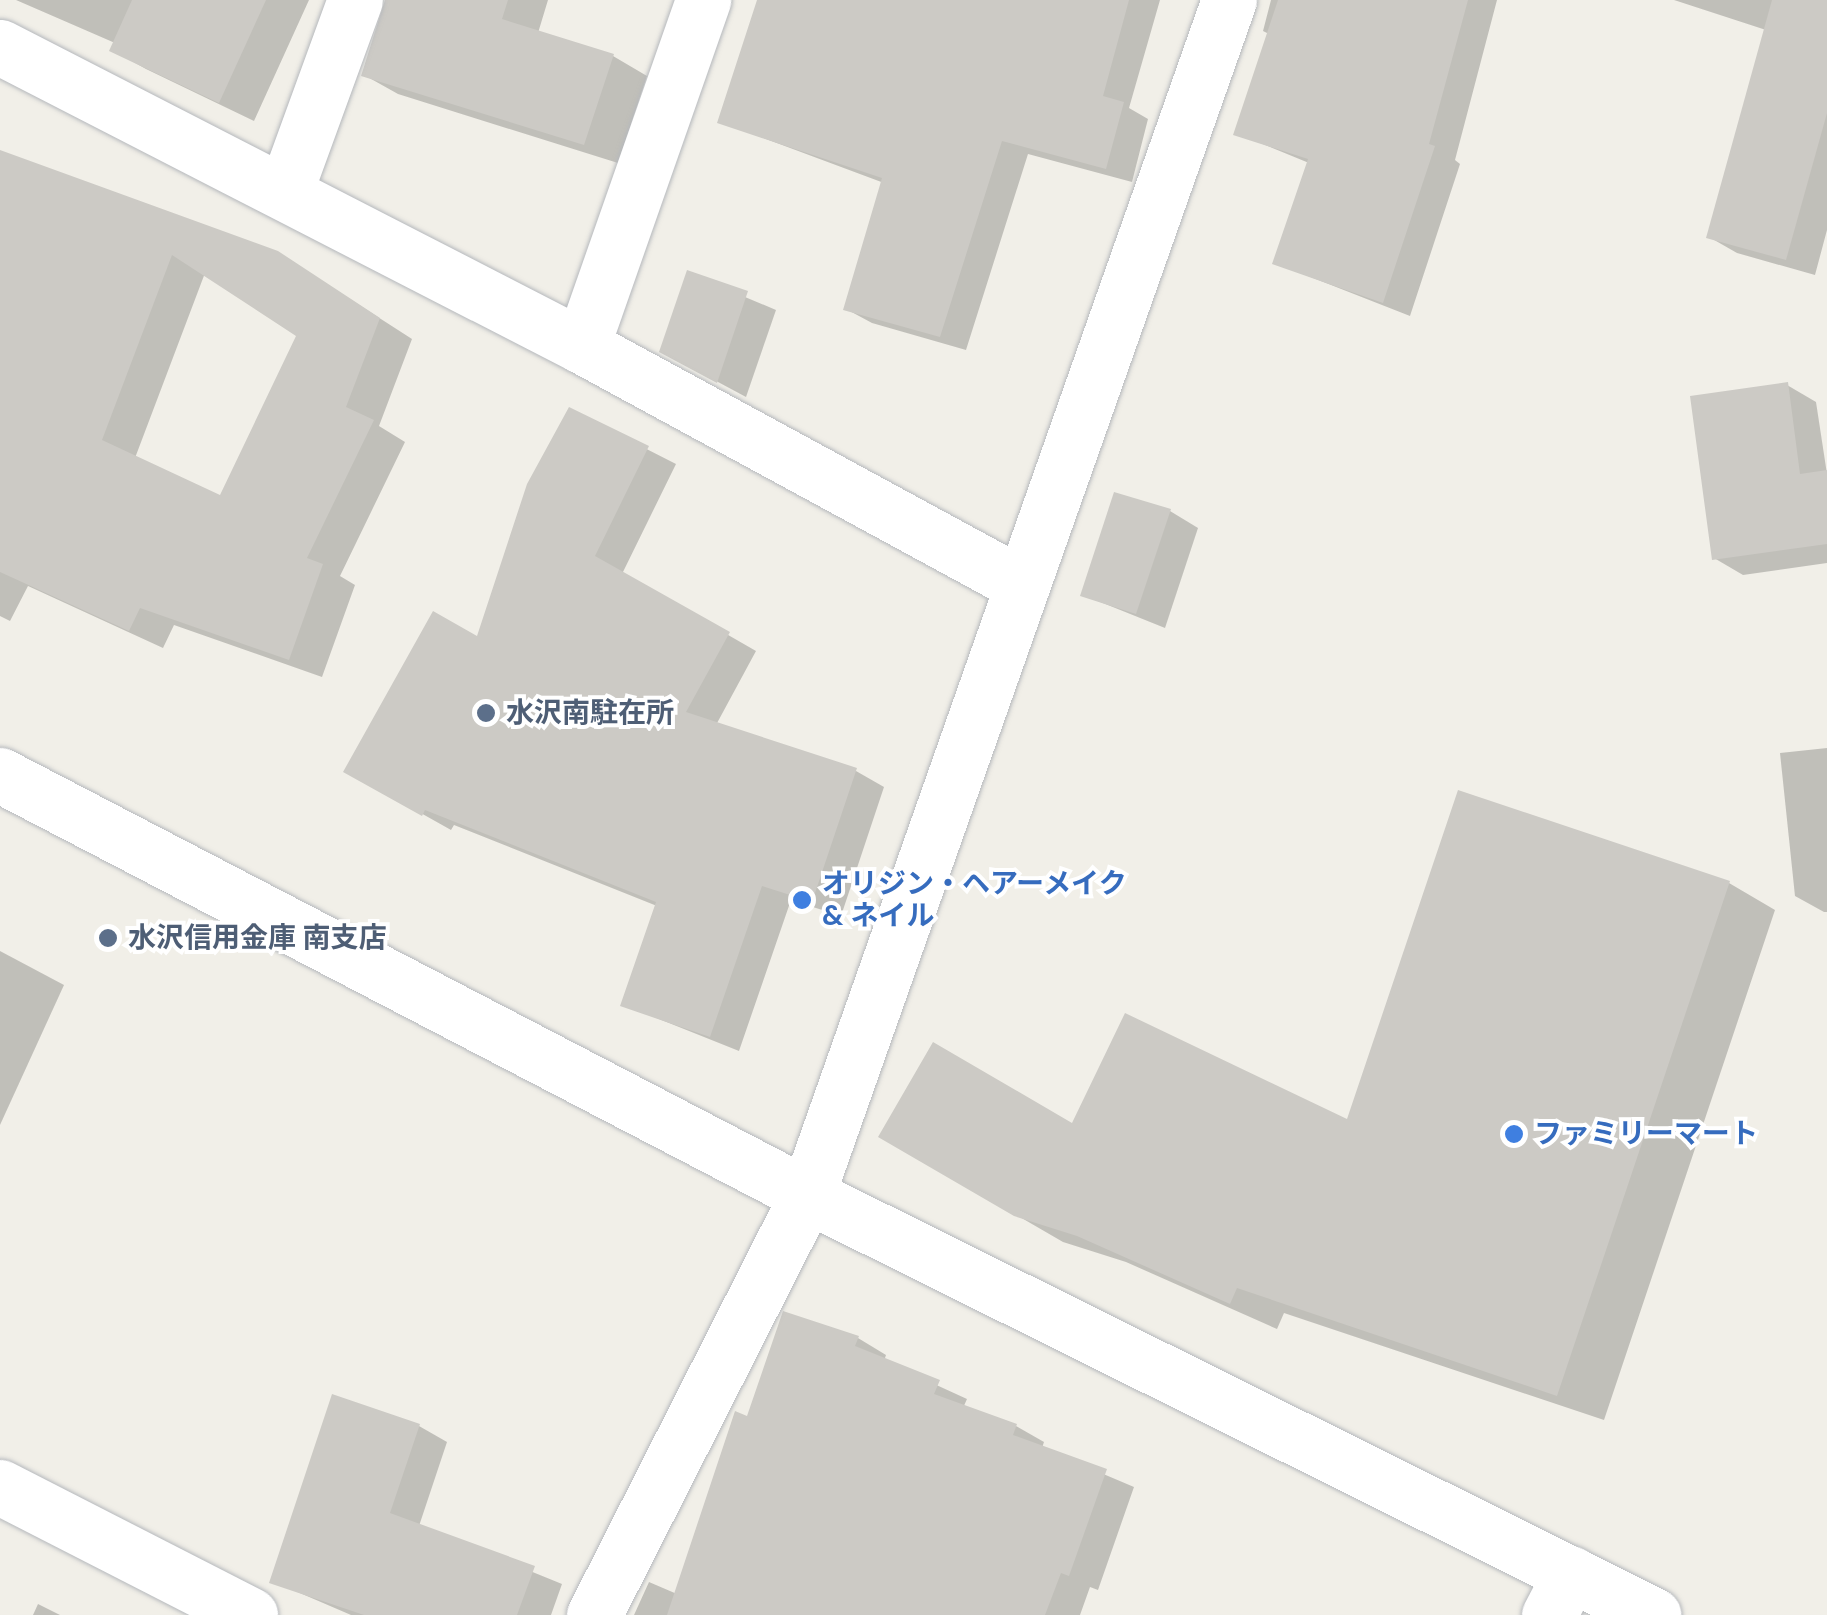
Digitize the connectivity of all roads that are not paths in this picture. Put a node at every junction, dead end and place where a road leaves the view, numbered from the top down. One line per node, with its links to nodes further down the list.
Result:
1 (355, 0): 5 (street)
2 (703, 0): 6 (street)
3 (1229, 0): 7 (street)
4 (0, 47): 5 (street)
5 (285, 192): 6 (street)
6 (582, 346): 7 (street)
7 (1020, 584): 9 (street)
8 (0, 775): 9 (street)
9 (807, 1195): 11 (street); 13 (street)
10 (0, 1486): 12 (street)
11 (1560, 1594): 14 (street)
12 (250, 1615)
13 (594, 1615)
14 (1653, 1615)

